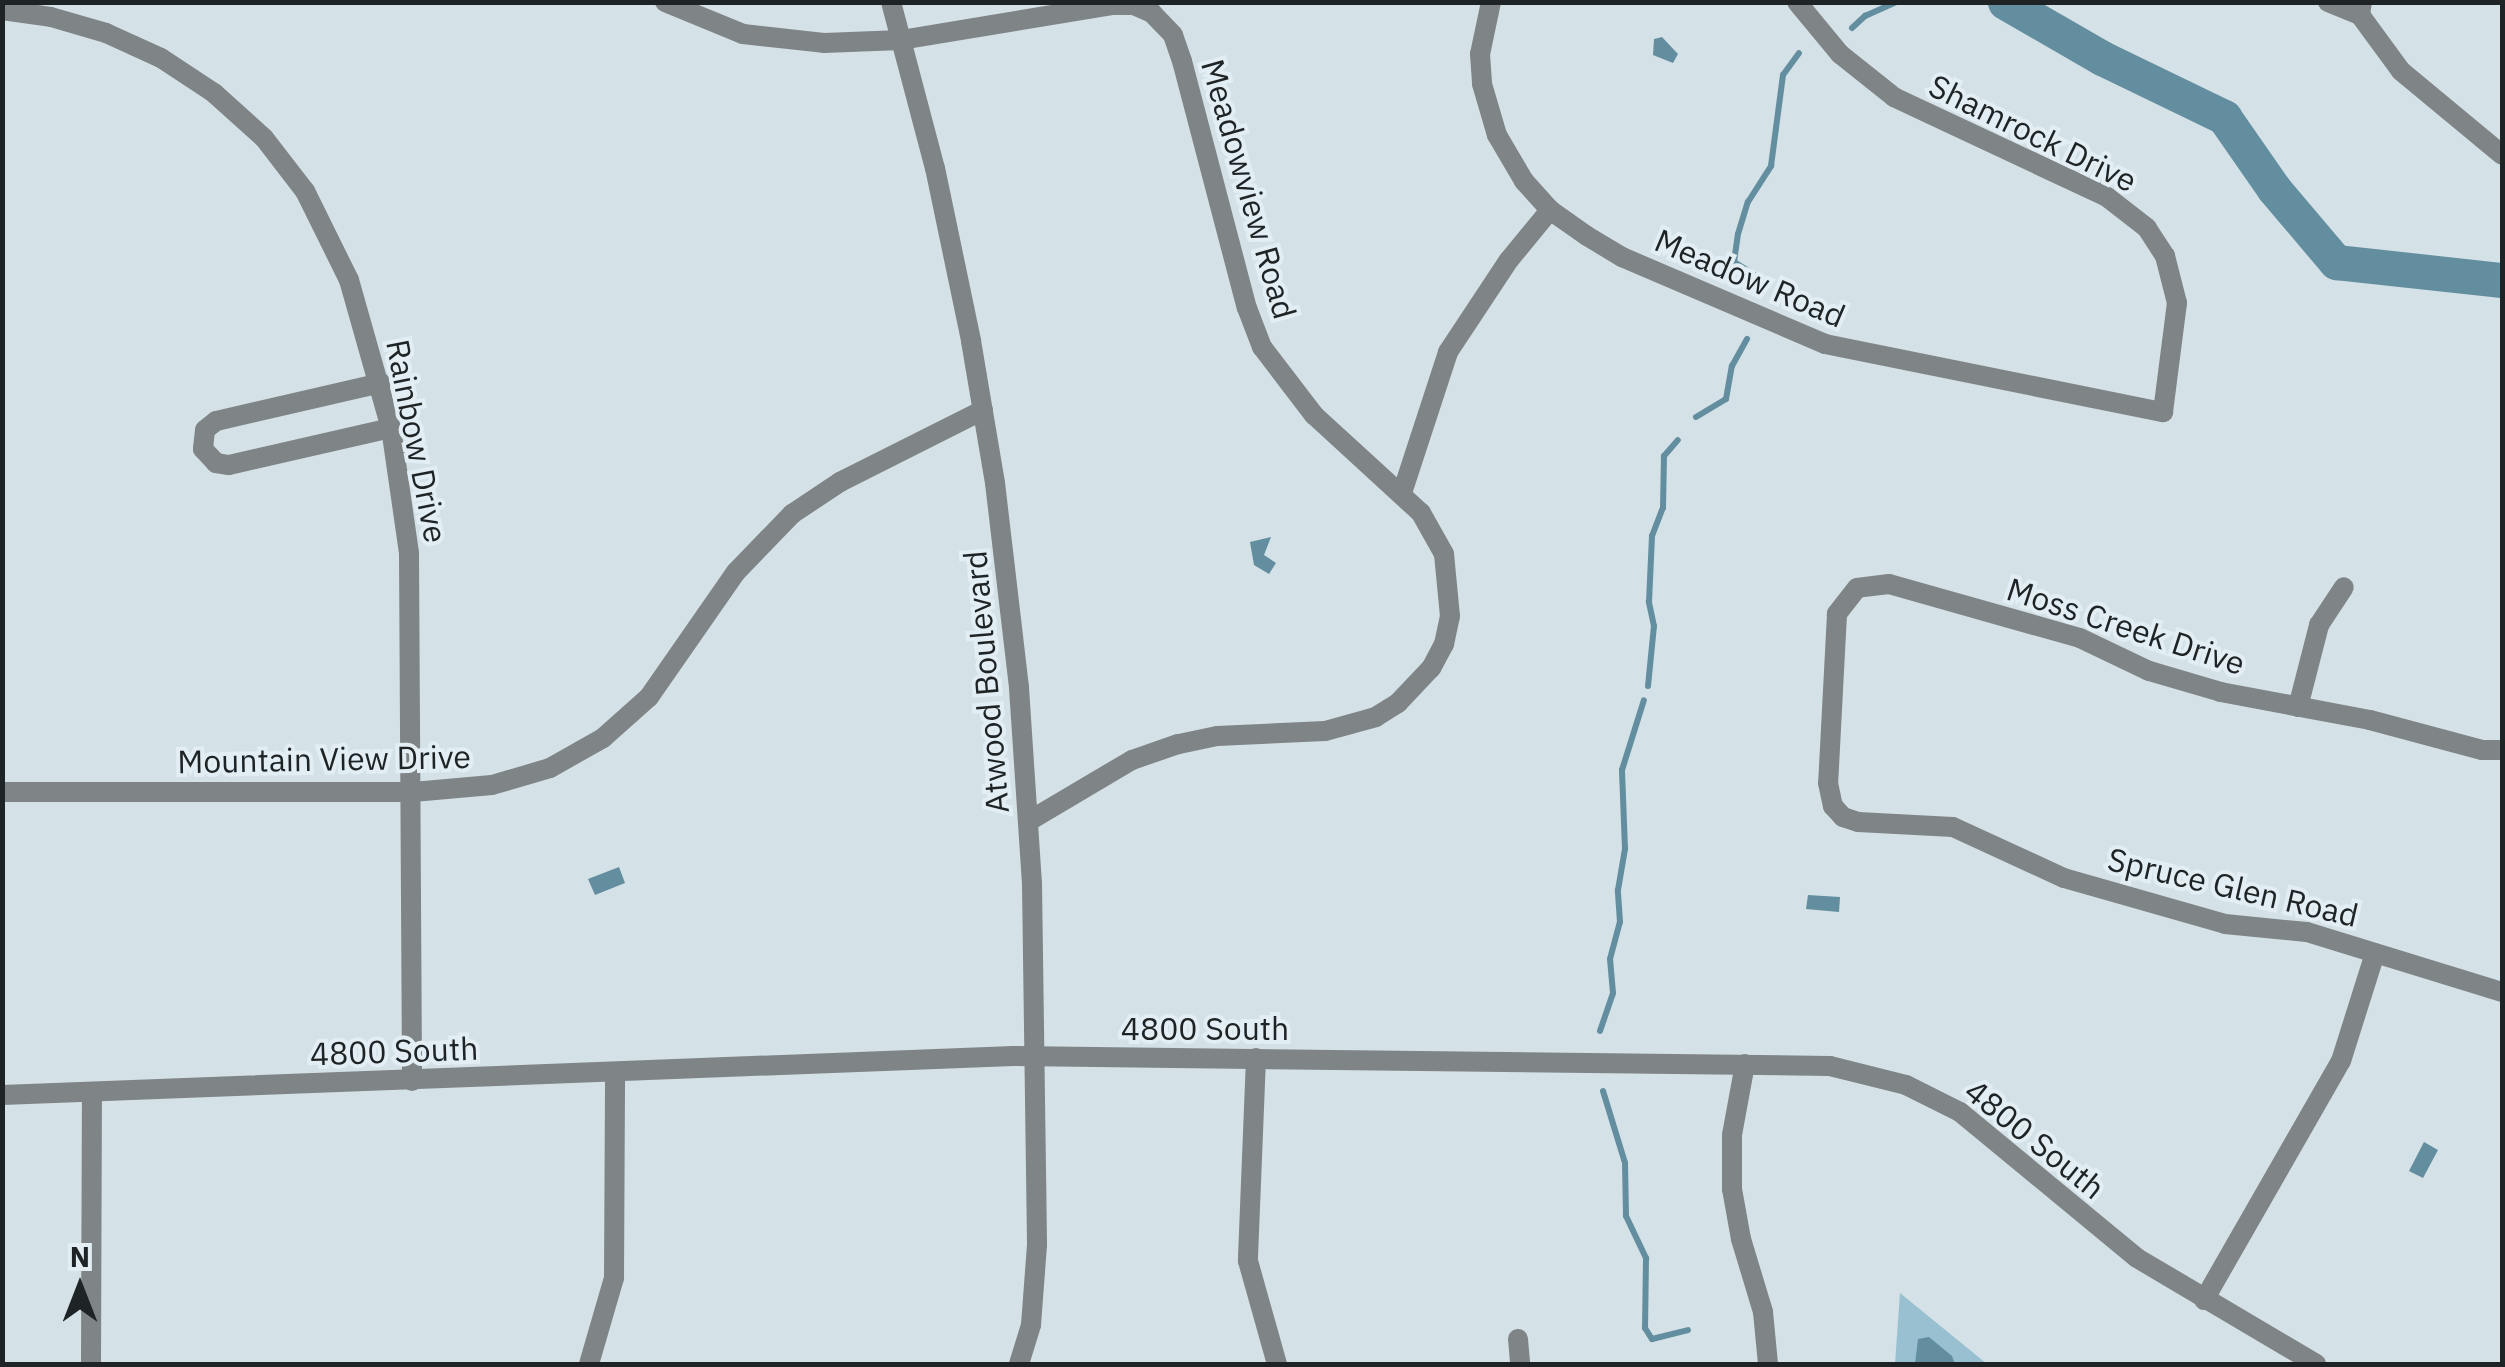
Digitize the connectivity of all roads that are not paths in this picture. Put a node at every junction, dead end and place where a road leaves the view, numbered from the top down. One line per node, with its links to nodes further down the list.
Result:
1 (665, 2): 8 (street)
2 (891, 2): 8 (street, Atwood Boulevard)
3 (1491, 2): 10 (street, Meadow Road)
4 (1797, 2): 13 (street, Shamrock Drive)
5 (2328, 2): 6 (street)
6 (2361, 9): 9 (street)
7 (2, 10): 11 (street, Rainbow Drive)
8 (901, 40): 12 (street, Atwood Boulevard); 15 (street, Meadowview Road)
9 (2502, 155)
10 (1550, 210): 13 (street, Meadow Road); 15 (street)
11 (380, 383): 14 (street, Rainbow Drive); 14 (street)
12 (984, 410): 20 (street, Mountain View Drive); 22 (street, Atwood Boulevard)
13 (2163, 412)
14 (391, 428): 20 (street, Rainbow Drive)
15 (1402, 493): 22 (street, Meadowview Road)
16 (2344, 587): 17 (street)
17 (2298, 707): 18 (street, Moss Creek Drive); 21 (street, Moss Creek Drive)
18 (2502, 750)
19 (2, 792): 20 (street, Mountain View Drive)
20 (413, 792): 29 (street, Rainbow Drive)
21 (1838, 812): 23 (street, Spruce Glen Road)
22 (1030, 821): 25 (street, Atwood Boulevard)
23 (2375, 953): 24 (street, Spruce Glen Road); 32 (street)
24 (2502, 992)
25 (1036, 1056): 26 (street, 4800 South); 28 (street, 4800 South); 36 (street, Atwood Boulevard)
26 (1256, 1058): 27 (street, 4800 South); 37 (street)
27 (1745, 1064): 32 (street, 4800 South); 39 (street)
28 (615, 1072): 29 (street, 4800 South); 35 (street)
29 (412, 1081): 30 (street, 4800 South)
30 (92, 1092): 31 (street, 4800 South); 34 (street)
31 (2, 1095)
32 (2204, 1300): 40 (street, 4800 South)
33 (1518, 1339): 38 (street)
34 (92, 1364)
35 (589, 1364)
36 (1018, 1364)
37 (1277, 1364)
38 (1520, 1364)
39 (1768, 1364)
40 (2316, 1364)

